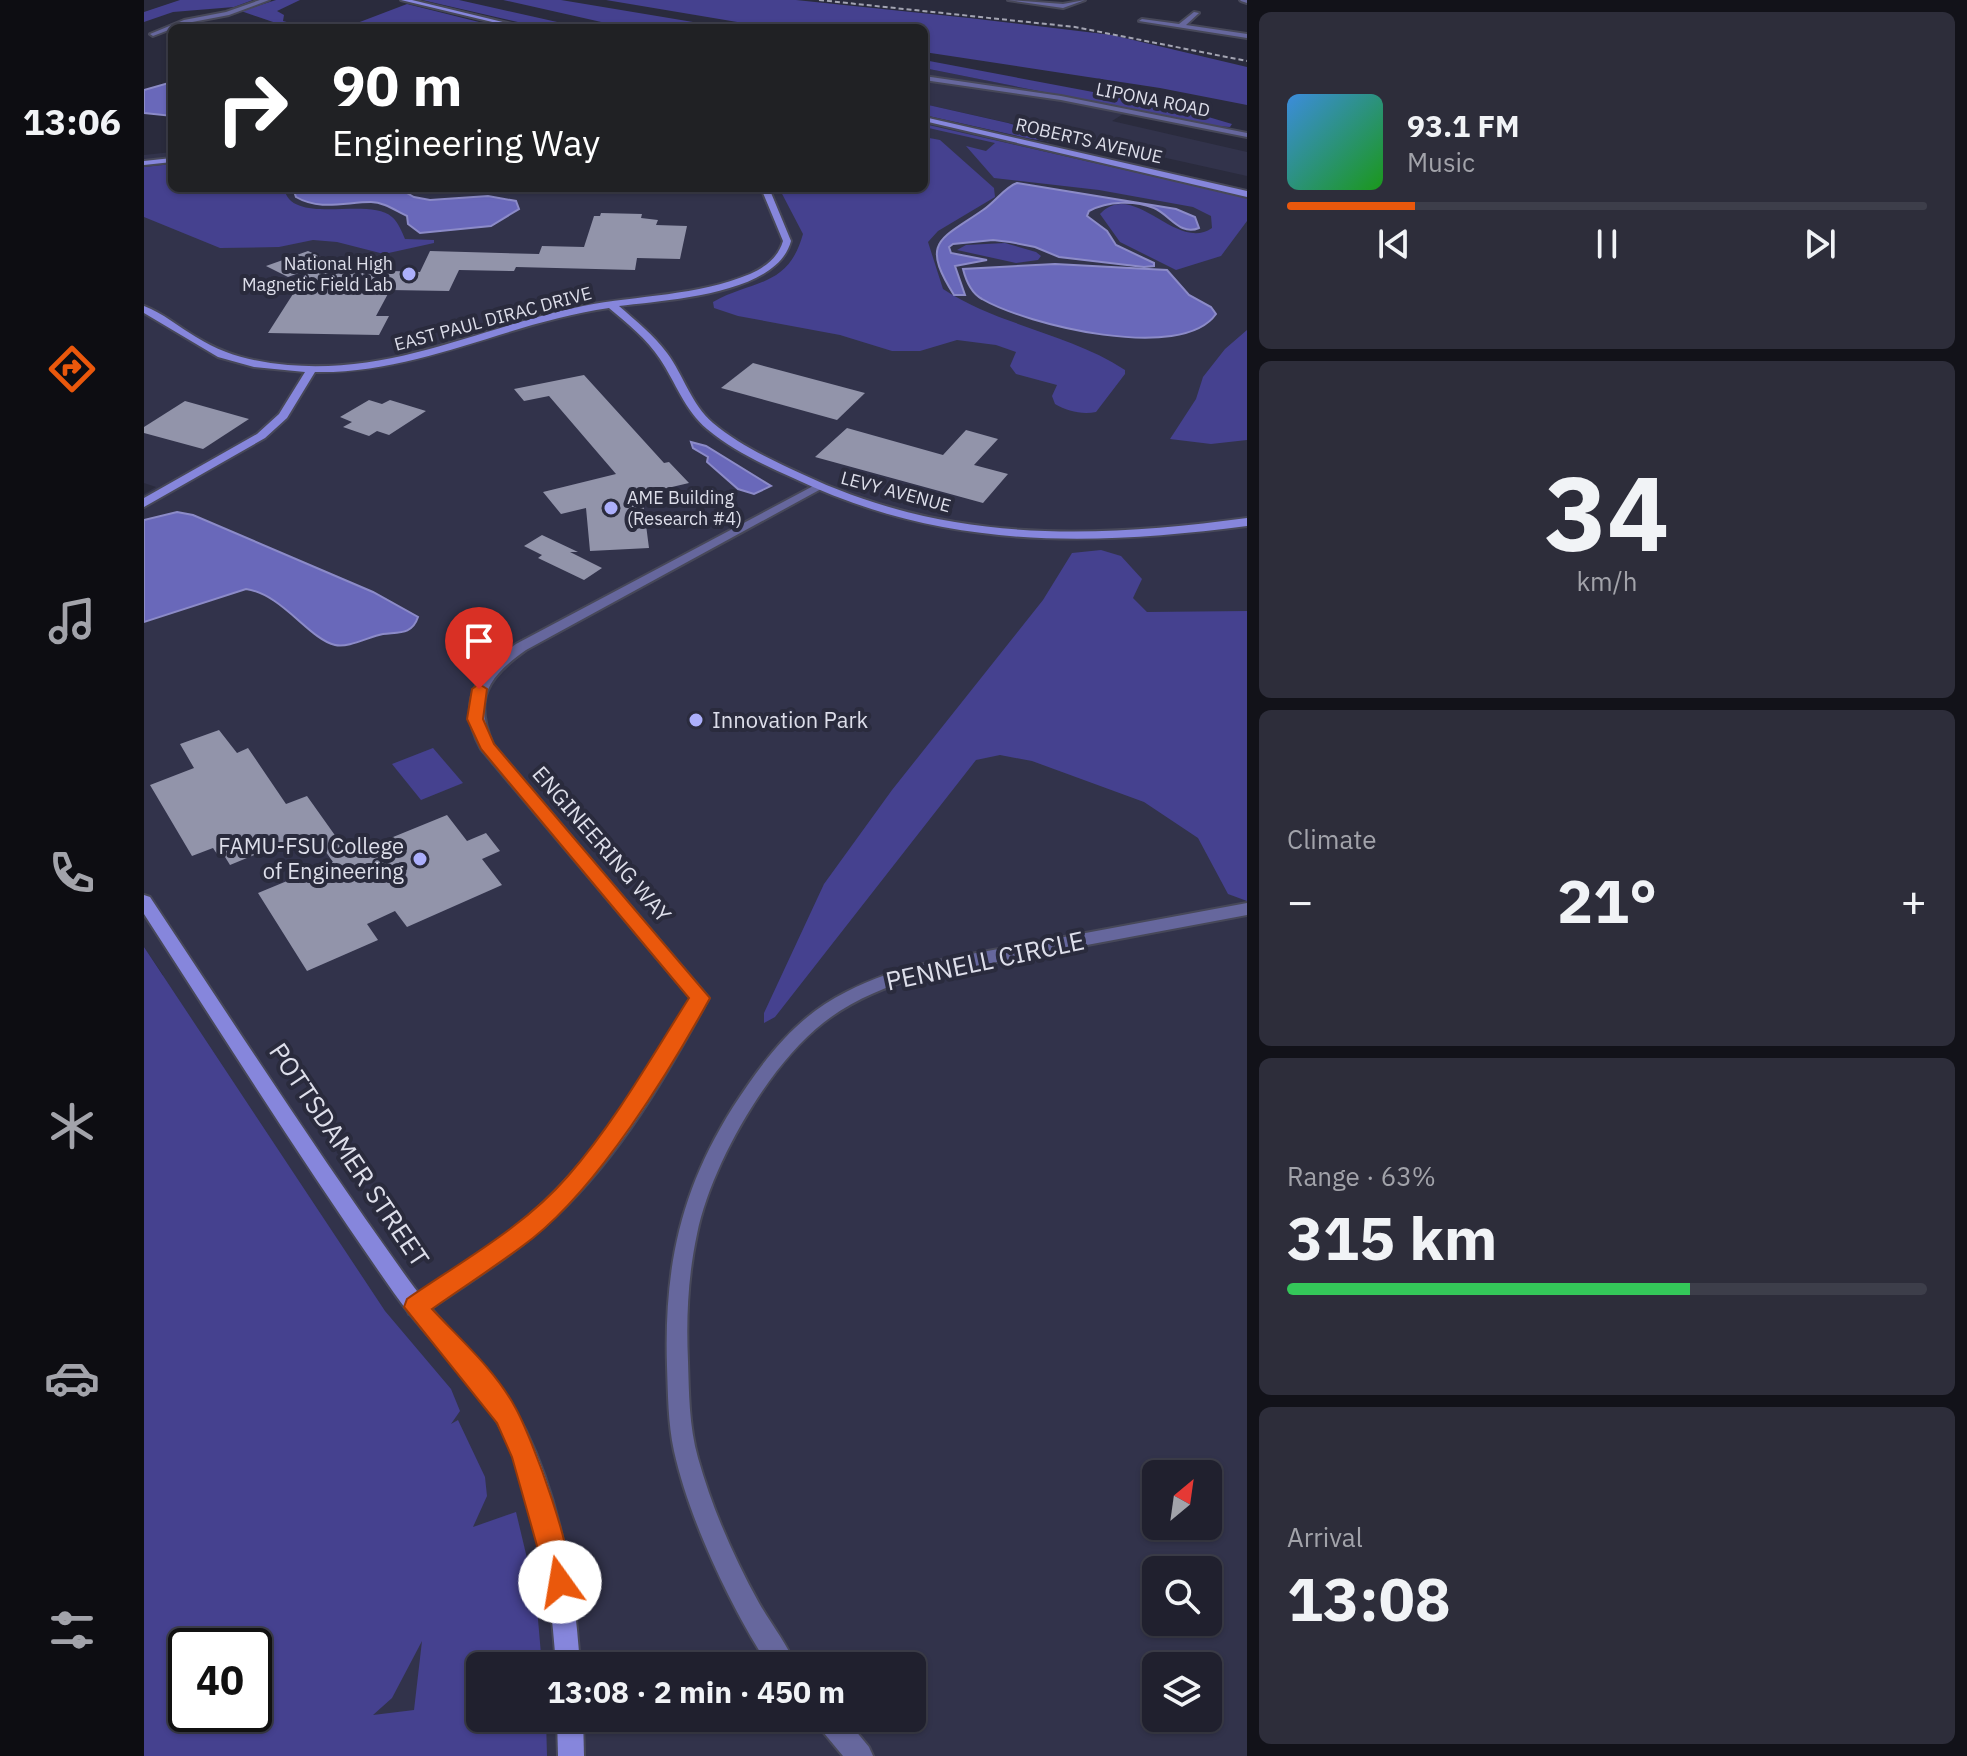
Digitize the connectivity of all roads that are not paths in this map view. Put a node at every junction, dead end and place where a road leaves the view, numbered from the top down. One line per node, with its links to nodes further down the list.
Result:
1 (266, 0): 7 (street)
2 (404, 0): 8 (street)
3 (1011, 0): 4 (street)
4 (1082, 0)
5 (1196, 13): 9 (street)
6 (1142, 21): 9 (street)
7 (178, 24)
8 (508, 24)
9 (1181, 26): 12 (street)
10 (168, 28): 11 (street)
11 (153, 34)
12 (1247, 36)
13 (928, 79): 15 (street, LIPONA ROAD)
14 (928, 120): 19 (street, ROBERTS AVENUE)
15 (1244, 132)
16 (168, 160): 17 (street)
17 (144, 163)
18 (767, 192): 20 (street, EAST PAUL DIRAC DRIVE)
19 (1247, 194)
20 (611, 304): 22 (street, EAST PAUL DIRAC DRIVE); 23 (street, LEVY AVENUE)
21 (144, 309): 22 (street, EAST PAUL DIRAC DRIVE)
22 (311, 370): 24 (street)
23 (817, 487): 25 (street, LEVY AVENUE); 28 (street, ENGINEERING WAY)
24 (144, 503)
25 (1247, 522)
26 (144, 901): 28 (street, POTTSDAMER STREET)
27 (1247, 909): 30 (street, PENNELL CIRCLE)
28 (416, 1307): 29 (street, POTTSDAMER STREET)
29 (567, 1652)
30 (775, 1652)
31 (570, 1732): 33 (street)
32 (840, 1732): 34 (street)
33 (571, 1756)
34 (860, 1756)

